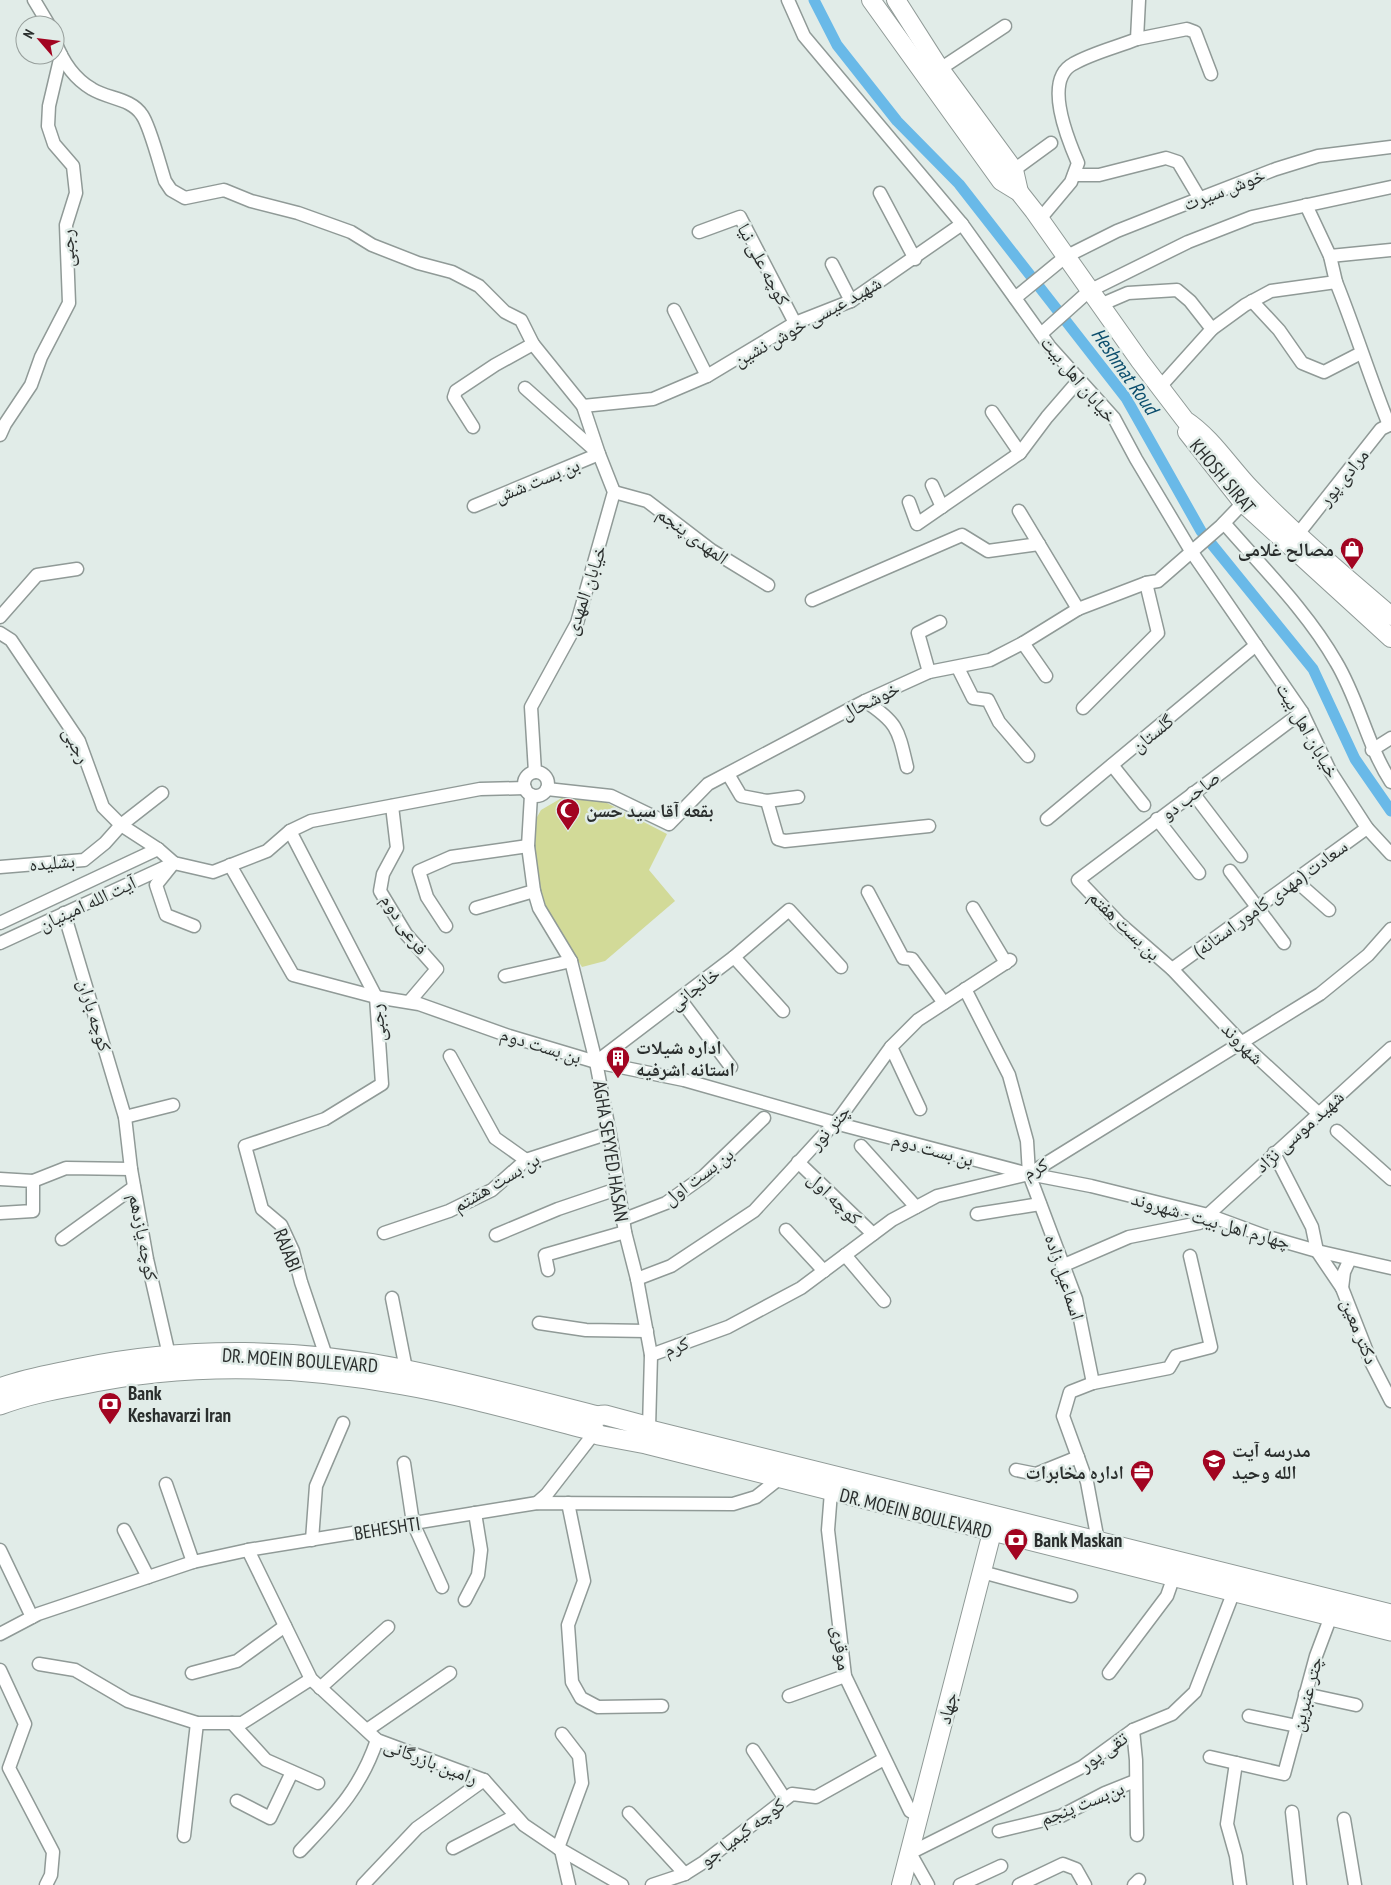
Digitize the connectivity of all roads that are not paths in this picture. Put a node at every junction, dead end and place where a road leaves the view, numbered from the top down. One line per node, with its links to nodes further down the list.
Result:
1 (34, 0): 6 (street)
2 (788, 0): 23 (street, خیابان اهل بیت)
3 (870, 0): 18 (main road)
4 (896, 0): 11 (main road)
5 (1139, 0): 8 (street)
6 (43, 15)
7 (1004, 26): 11 (street)
8 (1137, 39): 12 (street); 16 (street)
9 (65, 62): 40 (street)
10 (59, 65): 50 (street, رجبی)
11 (940, 69): 15 (main road)
12 (1211, 74)
13 (1051, 144): 15 (street)
14 (1391, 147): 20 (street, خوش سیرت)
15 (1014, 170): 18 (main road)
16 (1074, 175): 20 (street); 22 (street)
17 (1391, 187): 21 (street, خوش سیرت)
18 (1019, 192): 22 (main road)
19 (880, 193): 28 (street)
20 (1200, 199): 27 (street, خوش سیرت)
21 (1306, 205): 26 (street); 31 (street, خوش سیرت)
22 (1040, 219): 27 (main road)
23 (962, 224): 28 (street, شهید عیسی خوش نشین); 32 (street, خیابان اهل بیت)
24 (699, 232): 37 (street, کوچه علی نیا)
25 (1391, 250): 26 (street)
26 (1330, 256): 30 (street)
27 (1065, 257): 31 (main road); 32 (street, خوش سیرت)
28 (916, 258): 33 (street, شهید عیسی خوش نشین)
29 (832, 264): 33 (street)
30 (1336, 282): 34 (street); 41 (street)
31 (1089, 291): 35 (main road); 39 (street, خوش سیرت)
32 (1011, 293): 39 (street, خیابان اهل بیت)
33 (851, 301): 37 (street, شهید عیسی خوش نشین)
34 (1252, 301): 38 (street); 41 (street)
35 (1100, 305): 38 (street); 45 (main road)
36 (674, 310): 42 (street)
37 (795, 323): 42 (street, شهید عیسی خوش نشین)
38 (1212, 329): 45 (street)
39 (1041, 334): 43 (street, خیابان اهل بیت)
40 (533, 344): 46 (street); 51 (street)
41 (1361, 353): 49 (street)
42 (707, 376): 46 (street, شهید عیسی خوش نشین)
43 (1080, 380): 52 (street); 64 (street, خیابان اهل بیت)
44 (525, 388): 53 (street)
45 (1159, 388): 48 (main road)
46 (583, 406): 53 (street)
47 (992, 412): 52 (street)
48 (1185, 420): 57 (main road, KHOSH SIRAT); 62 (main road, KHOSH SIRAT)
49 (1390, 424): 62 (street, مرادی پور)
50 (2, 427)
51 (473, 427)
52 (1020, 453): 59 (street)
53 (599, 454): 55 (street); 58 (street, بن بست شش)
54 (932, 485): 59 (street)
55 (614, 492): 67 (street, المهدی پنجم); 88 (street, خيابان المهدی)
56 (909, 502): 59 (street)
57 (1243, 503): 61 (street, خوشحال); 74 (main road, KHOSH SIRAT)
58 (474, 506)
59 (942, 507)
60 (1019, 511): 63 (street)
61 (1222, 525): 64 (street, خوشحال); 84 (street)
62 (1298, 534): 70 (main road, KHOSH SIRAT)
63 (1039, 544): 68 (street); 69 (street)
64 (1194, 549): 66 (street, خوشحال); 76 (street, خیابان اهل بیت)
65 (77, 569): 71 (street)
66 (1146, 583): 69 (street, خوشحال); 81 (street)
67 (768, 585)
68 (812, 600)
69 (1078, 608): 75 (street, خوشحال)
70 (1391, 616)
71 (0, 617)
72 (940, 622): 78 (street)
73 (0, 633): 101 (street, رجبی)
74 (1391, 638)
75 (1023, 644): 77 (street, خوشحال); 79 (street)
76 (1256, 645): 82 (street, خیابان اهل بیت); 86 (street, گلستان)
77 (958, 668): 78 (street, خوشحال); 85 (street)
78 (929, 672): 80 (street, خوشحال)
79 (1046, 676)
80 (865, 701): 87 (street); 89 (street, خوشحال)
81 (1083, 708)
82 (1302, 712): 94 (street, صاحب دو); 103 (street, خیابان اهل بیت)
83 (1391, 738): 84 (street)
84 (1372, 750): 90 (street)
85 (1028, 756)
86 (1112, 765): 97 (street); 99 (street, گلستان)
87 (907, 767)
88 (535, 772): 91 (street); 92 (street)
89 (728, 774): 91 (street, خوشحال); 96 (street)
90 (1391, 782)
91 (547, 789): 92 (street)
92 (528, 791): 98 (street, رجبی); 105 (street, AGHA SEYYED HASAN)
93 (162, 792): 101 (street, بشلیده)
94 (1193, 793): 100 (street, صاحب دو); 108 (street)
95 (798, 797): 96 (street)
96 (767, 801): 102 (street)
97 (1144, 805)
98 (392, 806): 104 (street, رجبی); 137 (street, فرعی دوم)
99 (1047, 819)
100 (1157, 819): 113 (street); 114 (street, صاحب دو)
101 (121, 825): 106 (street, رجبی); 111 (street, بشلیده)
102 (929, 826)
103 (1367, 828): 107 (street, خیابان اهل بیت); 115 (street, سعادت (مهدی کامور استانه))
104 (290, 831): 110 (street, رجبی); 135 (street, رجبی)
105 (528, 846): 116 (street, AGHA SEYYED HASAN); 125 (street)
106 (158, 849): 109 (street, رجبی); 123 (street, آیت الله امینیان)
107 (1391, 854)
108 (1242, 856)
109 (174, 862): 110 (street, رجبی); 122 (street, آیت الله امینیان); 124 (street)
110 (230, 865): 135 (street, بن بست دوم)
111 (0, 867)
112 (1230, 871): 120 (street)
113 (1199, 873)
114 (1078, 880): 132 (street, بن بست هفتم)
115 (1295, 880): 120 (street, سعادت (مهدی کامور استانه)); 121 (street)
116 (534, 891): 118 (street); 130 (street, AGHA SEYYED HASAN)
117 (868, 892): 138 (street)
118 (476, 908)
119 (972, 908): 134 (street, چتر نور)
120 (1256, 908): 128 (street); 132 (street, سعادت (مهدی کامور استانه))
121 (1329, 910)
122 (64, 913): 127 (street, آیت الله امینیان); 149 (street, کوچه باران)
123 (0, 923)
124 (194, 926)
125 (446, 926)
126 (1391, 929): 140 (street, کرم)
127 (0, 943)
128 (1284, 943)
129 (734, 957): 131 (street, خانجانی); 136 (street, خانجانی); 139 (street)
130 (571, 961): 133 (street); 144 (street, AGHA SEYYED HASAN)
131 (841, 967)
132 (1172, 969): 140 (street, شهروند)
133 (505, 976)
134 (965, 989): 138 (street, چتر نور); 159 (street, اسماعیل زاده)
135 (376, 997): 137 (street, بن بست دوم); 192 (street, RAJABI)
136 (680, 999): 144 (street, خانجانی); 145 (street)
137 (409, 1002): 144 (street, بن بست دوم)
138 (944, 1003): 141 (street, چتر نور)
139 (783, 1011)
140 (1241, 1042): 148 (street, شهروند); 159 (street, کرم)
141 (891, 1047): 147 (street); 151 (street, چتر نور)
142 (1391, 1048): 148 (street, شهید موسی نژاد)
143 (450, 1056): 156 (street)
144 (596, 1062): 151 (street, بن بست دوم); 153 (street, AGHA SEYYED HASAN)
145 (732, 1067)
146 (173, 1105): 149 (street)
147 (920, 1109)
148 (1318, 1113): 155 (street, شهید موسی نژاد)
149 (125, 1117): 158 (street, کوچه یازدهم)
150 (764, 1118): 170 (street, بن بست اول)
151 (834, 1123): 157 (street, چتر نور); 159 (street, بن بست دوم)
152 (1337, 1131): 161 (street)
153 (609, 1133): 156 (street, بن بست هشتم); 164 (street, AGHA SEYYED HASAN)
154 (861, 1146): 166 (street)
155 (1274, 1153): 169 (street, شهید موسی نژاد); 176 (street)
156 (526, 1160): 172 (street, بن بست هشتم)
157 (798, 1162): 173 (street, کوچه اول); 184 (street, چتر نور)
158 (131, 1169): 162 (street); 163 (street, کوچه یازدهم)
159 (1030, 1174): 165 (street, اسماعیل زاده); 166 (street, کرم); 169 (street, چهارم اهل بیت - شهروند)
160 (0, 1179): 162 (street)
161 (1391, 1179)
162 (33, 1181): 167 (street)
163 (134, 1187): 175 (street); 190 (street, کوچه یازدهم)
164 (618, 1189): 170 (street, AGHA SEYYED HASAN); 174 (street)
165 (1040, 1204): 168 (street); 180 (street, اسماعیل زاده)
166 (916, 1207): 173 (street, کرم)
167 (0, 1213)
168 (977, 1214)
169 (1208, 1215): 176 (street, چهارم اهل بیت - شهروند); 180 (street, شهید موسی نژاد)
170 (623, 1226): 182 (street, بن بست اول); 184 (street, AGHA SEYYED HASAN)
171 (786, 1230): 183 (street)
172 (384, 1233)
173 (873, 1234): 177 (street, کرم)
174 (496, 1236)
175 (62, 1240)
176 (1317, 1251): 179 (street, چهارم اهل بیت - شهروند); 185 (street, دکتر معین)
177 (845, 1255): 183 (street, کرم); 187 (street)
178 (1190, 1256): 194 (street)
179 (1350, 1259): 181 (street, چهارم اهل بیت - شهروند); 185 (street, دکتر معین)
180 (1062, 1266): 194 (street, اسماعیل زاده)
181 (1391, 1268)
182 (548, 1270)
183 (824, 1271): 191 (street, کرم)
184 (637, 1279): 189 (street, AGHA SEYYED HASAN)
185 (1342, 1288): 197 (street, دکتر معین)
186 (392, 1298): 193 (street)
187 (884, 1301)
188 (539, 1324): 189 (street)
189 (647, 1331): 191 (street, AGHA SEYYED HASAN)
190 (170, 1355): 192 (main road, DR. MOEIN BOULEVARD); 195 (main road, DR. MOEIN BOULEVARD)
191 (651, 1355): 196 (street, AGHA SEYYED HASAN)
192 (327, 1358): 193 (main road, DR. MOEIN BOULEVARD)
193 (406, 1369): 200 (main road, DR. MOEIN BOULEVARD)
194 (1093, 1383): 202 (street)
195 (0, 1388)
196 (651, 1390): 200 (street); 201 (street, AGHA SEYYED HASAN)
197 (1391, 1401)
198 (0, 1405): 200 (main road, DR. MOEIN BOULEVARD)
199 (343, 1423): 214 (street)
200 (600, 1424): 201 (main road); 208 (street)
201 (648, 1434): 205 (main road, DR. MOEIN BOULEVARD); 212 (main road, DR. MOEIN BOULEVARD)
202 (1078, 1457): 204 (street); 215 (street)
203 (404, 1463): 211 (street)
204 (1016, 1470)
205 (780, 1478): 207 (main road, DR. MOEIN BOULEVARD); 209 (street, BEHESHTI)
206 (166, 1484): 218 (street)
207 (831, 1492): 212 (main road, DR. MOEIN BOULEVARD); 238 (street, موقری)
208 (537, 1503): 209 (street, BEHESHTI); 210 (street, BEHESHTI)
209 (568, 1503): 243 (street)
210 (475, 1513): 211 (street, BEHESHTI); 225 (street)
211 (414, 1522): 214 (street, BEHESHTI); 222 (street)
212 (994, 1523): 215 (main road, DR. MOEIN BOULEVARD); 219 (main road, جهاد); 220 (main road, DR. MOEIN BOULEVARD)
213 (124, 1530): 221 (street)
214 (312, 1540): 217 (street, BEHESHTI)
215 (1098, 1541): 226 (main road, DR. MOEIN BOULEVARD)
216 (0, 1550): 228 (street)
217 (248, 1550): 218 (street, BEHESHTI); 229 (street, رامین بازرگانی)
218 (193, 1562): 221 (street, BEHESHTI)
219 (982, 1572): 224 (street); 265 (main road, جهاد)
220 (1174, 1576): 223 (main road, DR. MOEIN BOULEVARD); 237 (street)
221 (148, 1577): 228 (street, BEHESHTI)
222 (442, 1587)
223 (1234, 1591): 227 (main road, DR. MOEIN BOULEVARD); 249 (street, تقی پور)
224 (1071, 1596)
225 (465, 1600)
226 (1391, 1614)
227 (1331, 1616): 231 (main road, DR. MOEIN BOULEVARD); 240 (street, چتر عنبرین)
228 (32, 1618): 232 (street, BEHESHTI)
229 (285, 1626): 235 (street); 239 (street, رامین بازرگانی)
230 (388, 1627): 239 (street)
231 (1391, 1631)
232 (0, 1634)
233 (39, 1664): 246 (street)
234 (0, 1670): 276 (street)
235 (192, 1673)
236 (450, 1673): 248 (street)
237 (1109, 1673)
238 (845, 1676): 241 (street); 254 (street, موقری)
239 (315, 1683): 245 (street); 248 (street, رامین بازرگانی)
240 (1305, 1694): 242 (street); 247 (street, چتر عنبرین)
241 (789, 1696)
242 (1356, 1705)
243 (662, 1706)
244 (1249, 1716): 247 (street)
245 (232, 1723): 246 (street); 256 (street)
246 (197, 1724): 269 (street)
247 (1297, 1726): 255 (street, چتر عنبرین)
248 (367, 1730): 251 (street, رامین بازرگانی)
249 (1134, 1730): 258 (street); 273 (street, تقی پور)
250 (562, 1734): 271 (street)
251 (377, 1740): 257 (street, رامین بازرگانی); 272 (street)
252 (753, 1750): 260 (street)
253 (1210, 1757): 255 (street)
254 (884, 1759): 260 (street, کوچه کیمیا جو); 265 (street, موقری)
255 (1236, 1763): 286 (street)
256 (292, 1772): 259 (street); 261 (street)
257 (484, 1780): 264 (street, رامین بازرگانی); 277 (street)
258 (1136, 1781): 267 (street, بن‌بست پنجم); 268 (street)
259 (318, 1784)
260 (785, 1799): 275 (street, کوچه کیمیا جو)
261 (237, 1801)
262 (1292, 1812): 287 (street)
263 (629, 1813): 275 (street)
264 (515, 1816): 270 (street); 271 (street, رامین بازرگانی)
265 (919, 1816): 273 (main road, جهاد)
266 (1344, 1818): 288 (street)
267 (999, 1831)
268 (1137, 1835)
269 (184, 1836)
270 (453, 1848)
271 (559, 1849): 278 (street); 279 (street, رامین بازرگانی)
272 (300, 1851)
273 (910, 1853): 281 (main road, جهاد); 282 (street)
274 (1001, 1866): 283 (street)
275 (685, 1874): 280 (street, کوچه کیمیا جو)
276 (46, 1885)
277 (363, 1885)
278 (569, 1885)
279 (622, 1885)
280 (652, 1885)
281 (901, 1885)
282 (928, 1885)
283 (960, 1885)
284 (1019, 1885): 285 (street)
285 (1085, 1885)
286 (1240, 1885)
287 (1300, 1885)
288 (1355, 1885)

